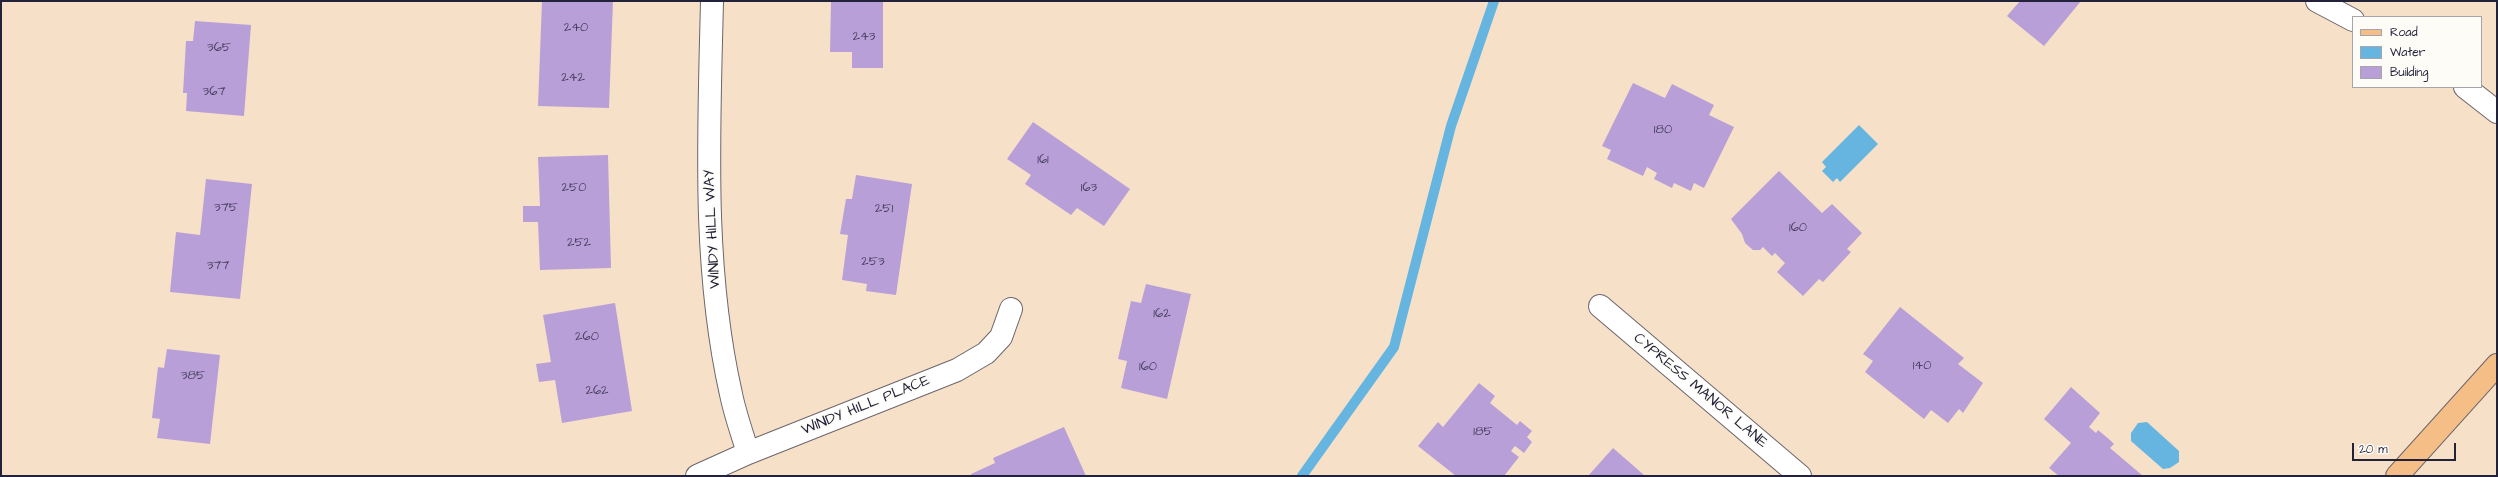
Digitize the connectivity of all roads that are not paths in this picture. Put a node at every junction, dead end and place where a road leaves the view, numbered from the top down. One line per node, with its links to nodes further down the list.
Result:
1 (712, 1): 9 (street, WINDY HILL WAY)
2 (2317, 1): 3 (street)
3 (2352, 19)
4 (2466, 88): 5 (street)
5 (2497, 112)
6 (1600, 306): 11 (street, CYPRESS MANOR LANE)
7 (1011, 309): 9 (street, WINDY HILL PLACE)
8 (2497, 365): 12 (main road)
9 (748, 453): 10 (street, WINDY HILL PLACE)
10 (697, 476)
11 (1800, 476)
12 (2397, 476)

